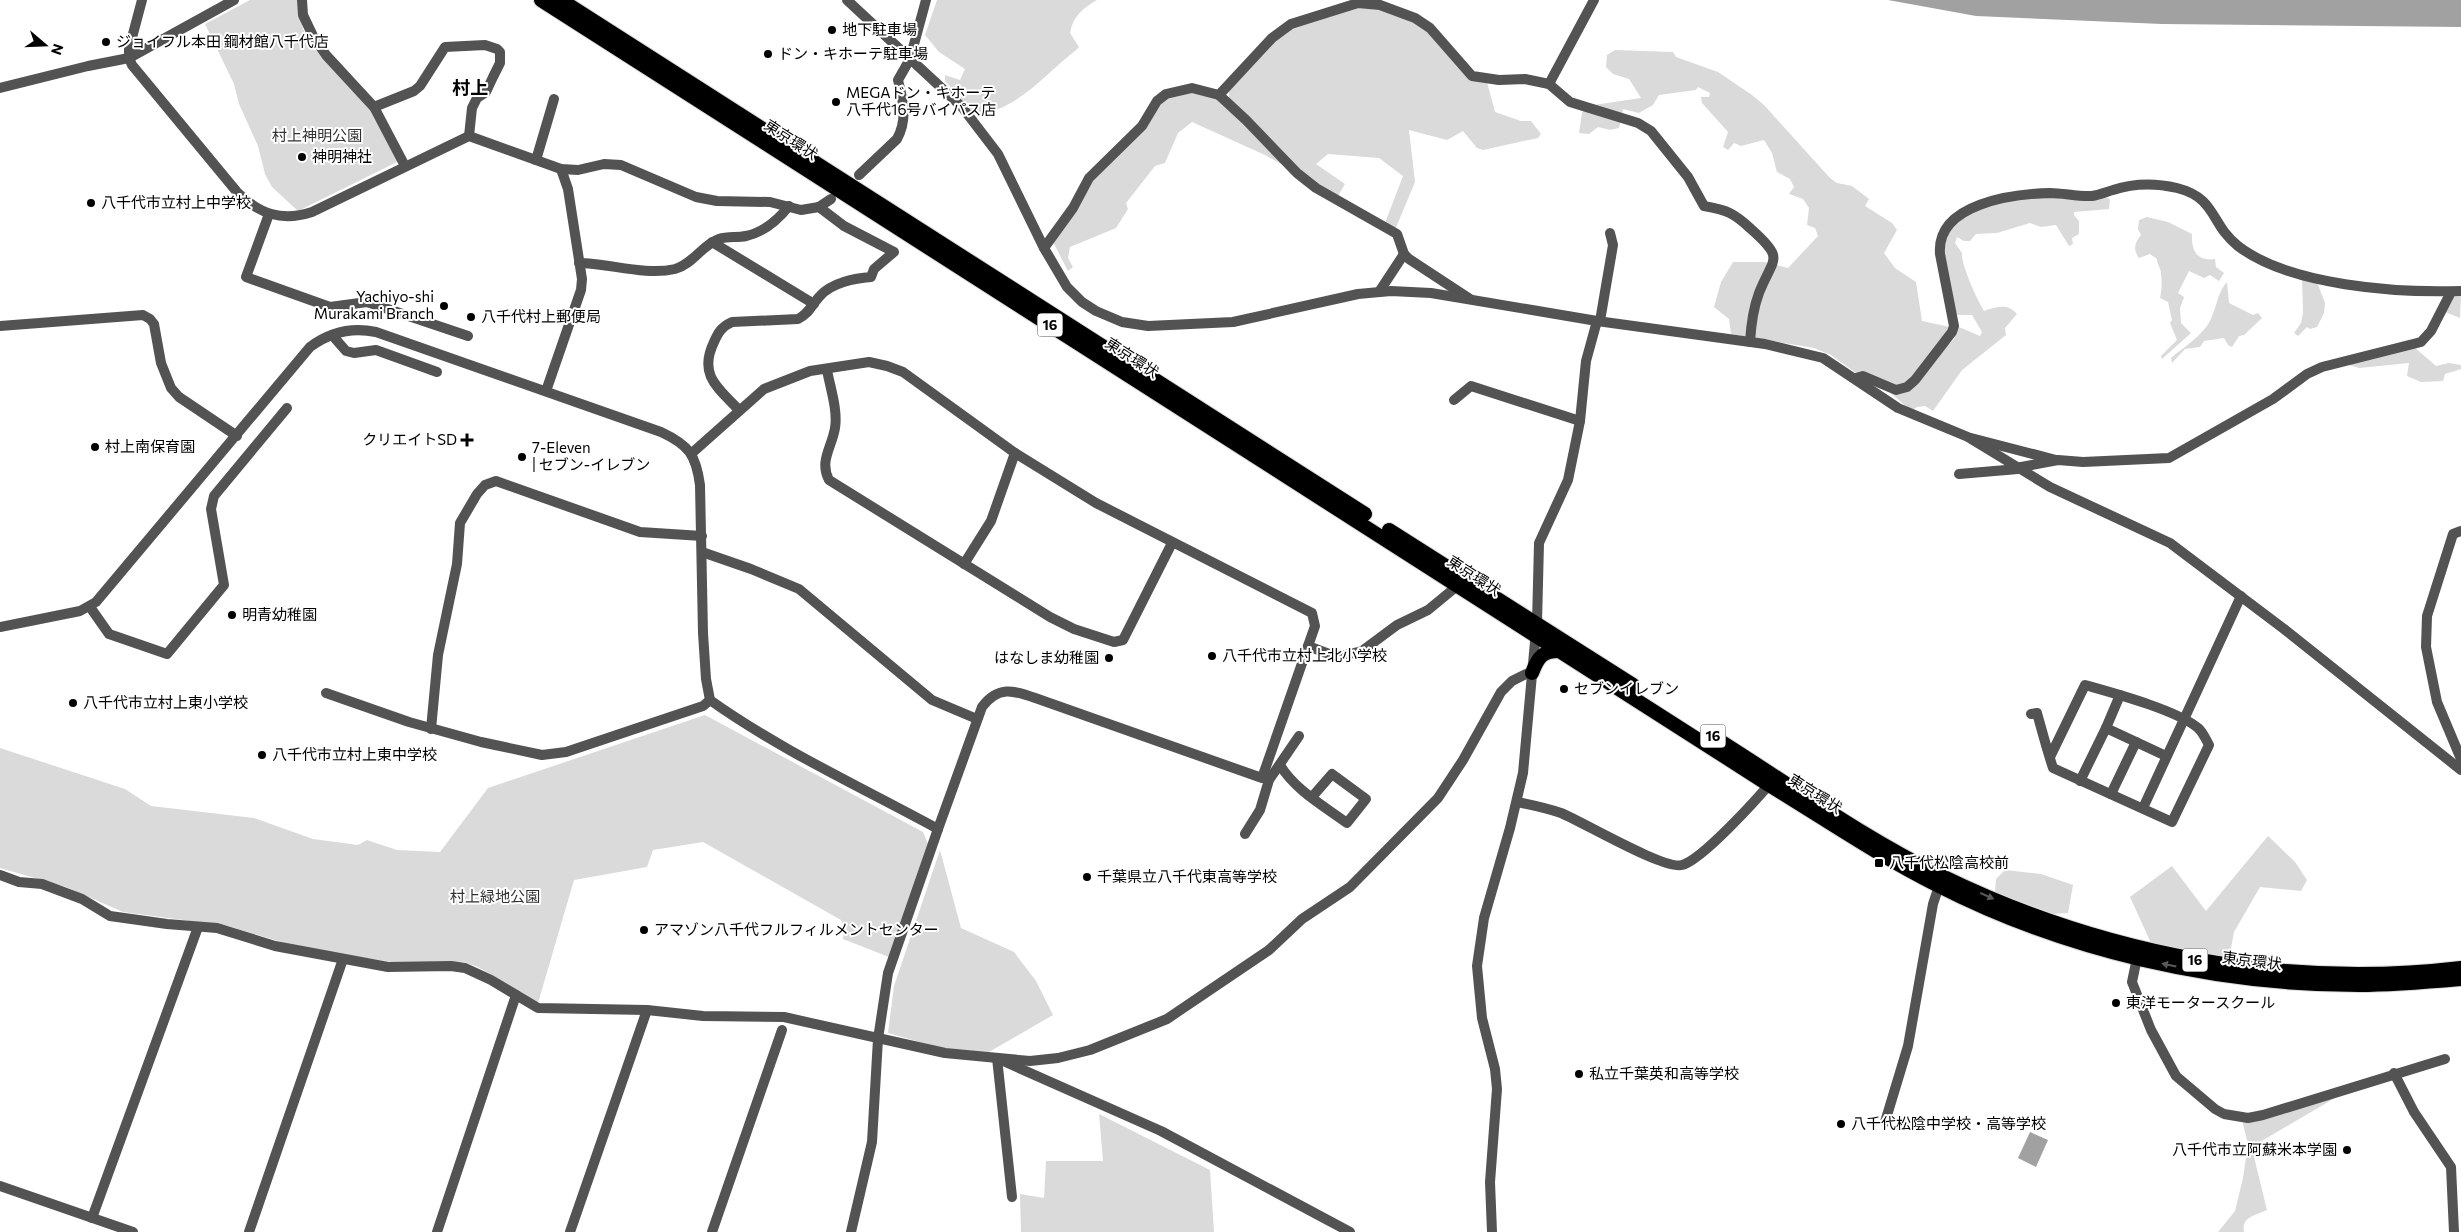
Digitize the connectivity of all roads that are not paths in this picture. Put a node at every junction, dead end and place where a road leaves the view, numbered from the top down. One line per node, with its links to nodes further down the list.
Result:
1 (142, 0): 9 (street)
2 (234, 0): 9 (street)
3 (302, 0): 15 (street)
4 (541, 0): 59 (highway, 東京環状 / 16)
5 (561, 0): 59 (highway, 東京環状 / 16)
6 (847, 0): 10 (street)
7 (926, 0): 10 (street)
8 (1594, 0): 11 (street)
9 (129, 58): 12 (street); 24 (street)
10 (910, 59): 20 (street); 27 (street)
11 (1549, 84): 13 (street); 38 (street)
12 (0, 88)
13 (1219, 95): 27 (street); 28 (street)
14 (554, 99): 17 (street)
15 (374, 107): 16 (street); 18 (street)
16 (469, 136): 17 (street); 18 (street)
17 (536, 160): 19 (street)
18 (405, 166): 24 (street)
19 (561, 168): 22 (street); 29 (street)
20 (859, 174)
21 (831, 198): 23 (street)
22 (789, 206): 23 (street); 26 (street)
23 (819, 207): 33 (street)
24 (269, 214): 37 (street)
25 (1610, 233): 34 (street)
26 (712, 242): 29 (street); 33 (street)
27 (1044, 248): 31 (street)
28 (1404, 254): 31 (street); 32 (street)
29 (579, 263): 42 (street)
30 (2456, 291): 41 (street); 51 (street)
31 (1378, 292): 32 (street)
32 (1473, 300): 34 (street)
33 (814, 304): 45 (street)
34 (1599, 321): 38 (street); 46 (street)
35 (0, 326): 47 (street)
36 (332, 335): 40 (street); 42 (street); 47 (street)
37 (468, 336)
38 (1750, 342): 41 (street)
39 (827, 370): 45 (street); 50 (street); 58 (street)
40 (438, 372)
41 (1856, 378): 48 (street)
42 (546, 391): 49 (street)
43 (1454, 400): 46 (street)
44 (287, 408): 61 (street)
45 (739, 410): 49 (street)
46 (1580, 421): 63 (street)
47 (237, 436): 61 (street)
48 (1968, 437): 51 (street); 52 (street)
49 (692, 453): 55 (street)
50 (1015, 453): 56 (street); 58 (street)
51 (2059, 460): 52 (street)
52 (2017, 468): 53 (street); 60 (street)
53 (1959, 474)
54 (2461, 531): 79 (street)
55 (702, 536): 57 (street); 74 (street)
56 (1172, 543): 58 (street); 64 (street)
57 (702, 552): 69 (street); 71 (street)
58 (964, 564)
59 (1462, 582): 63 (highway, 東京環状 / 16); 64 (street)
60 (2241, 596): 72 (street); 81 (street)
61 (90, 607): 62 (street)
62 (0, 627)
63 (1536, 629): 65 (highway, 東京環状 / 16); 66 (street); 83 (highway, 東京環状 / 16)
64 (1308, 646): 82 (street)
65 (1561, 651): 66 (highway); 83 (highway, 東京環状 / 16)
66 (1532, 674): 87 (street); 102 (street)
67 (326, 693): 74 (street)
68 (2120, 694): 72 (street); 73 (street); 78 (street)
69 (710, 700): 74 (street); 89 (street)
70 (2031, 714): 78 (street)
71 (977, 719): 82 (street); 89 (street)
72 (2183, 719): 77 (street); 88 (street)
73 (2106, 728): 76 (street); 84 (street)
74 (431, 729)
75 (1299, 736): 80 (street)
76 (2136, 742): 77 (street); 85 (street)
77 (2166, 756): 88 (street)
78 (2050, 757): 84 (street)
79 (2461, 759)
80 (1280, 765): 82 (street); 86 (street)
81 (2461, 770)
82 (1266, 779): 90 (street)
83 (1773, 780): 87 (street); 92 (highway, 東京環状 / 16)
84 (2080, 781): 85 (street)
85 (2111, 794): 88 (street)
86 (1312, 797): 86 (street)
87 (1517, 802): 116 (street)
88 (2143, 808)
89 (938, 829): 101 (street)
90 (1245, 834)
91 (0, 875): 93 (street)
92 (1941, 881): 95 (highway, 東京環状 / 16); 96 (highway, 東京環状 / 16, one-way to 96); 105 (street)
93 (198, 927): 94 (street); 108 (street)
94 (343, 958): 98 (street); 110 (street)
95 (2137, 958): 97 (highway, 東京環状 / 16, one-way to 95); 104 (street)
96 (2461, 968)
97 (2461, 979)
98 (516, 995): 99 (street); 111 (street)
99 (647, 1010): 101 (street); 112 (street)
100 (782, 1030): 113 (street)
101 (878, 1039): 102 (street); 114 (street)
102 (994, 1057): 107 (street); 115 (street)
103 (2445, 1059): 104 (street)
104 (2394, 1073): 117 (street)
105 (1885, 1122)
106 (0, 1186): 108 (street)
107 (1012, 1197)
108 (92, 1218): 109 (street)
109 (133, 1232)
110 (249, 1232)
111 (437, 1232)
112 (570, 1232)
113 (712, 1232)
114 (851, 1232)
115 (1350, 1232)
116 (1492, 1232)
117 (2454, 1232)

